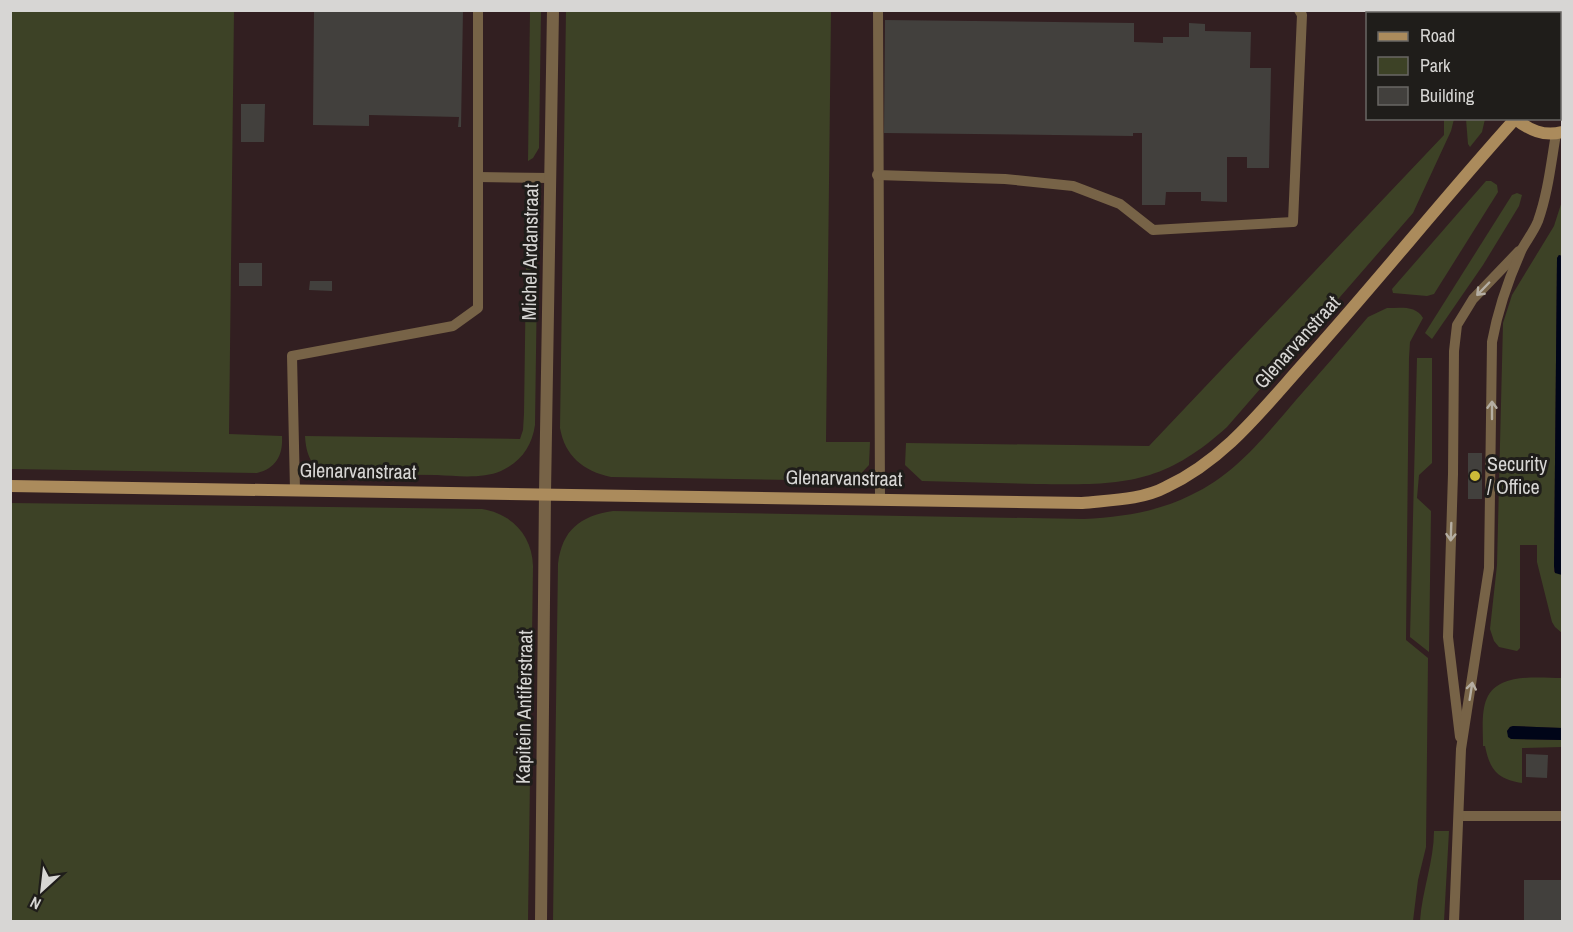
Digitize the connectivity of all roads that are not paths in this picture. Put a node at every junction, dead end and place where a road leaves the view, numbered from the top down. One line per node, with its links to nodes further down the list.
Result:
1 (478, 10): 9 (lane)
2 (553, 10): 10 (street, Michel Ardanstraat)
3 (878, 10): 8 (lane)
4 (1299, 10): 8 (lane)
5 (1514, 120): 15 (street, Glenarvanstraat)
6 (1516, 120): 7 (street)
7 (1559, 133): 11 (lane)
8 (877, 175): 15 (lane)
9 (478, 177): 10 (lane); 13 (lane)
10 (550, 178): 14 (street, Michel Ardanstraat)
11 (1523, 247): 16 (lane, one-way to 11); 16 (lane, one-way to 16)
12 (10, 486): 13 (street, Glenarvanstraat)
13 (295, 490): 14 (street, Glenarvanstraat)
14 (545, 493): 15 (street, Glenarvanstraat); 19 (street, Kapitein Antiferstraat)
15 (880, 498)
16 (1461, 749): 17 (lane)
17 (1459, 816): 18 (lane); 20 (lane)
18 (1563, 816)
19 (541, 921)
20 (1454, 921)

